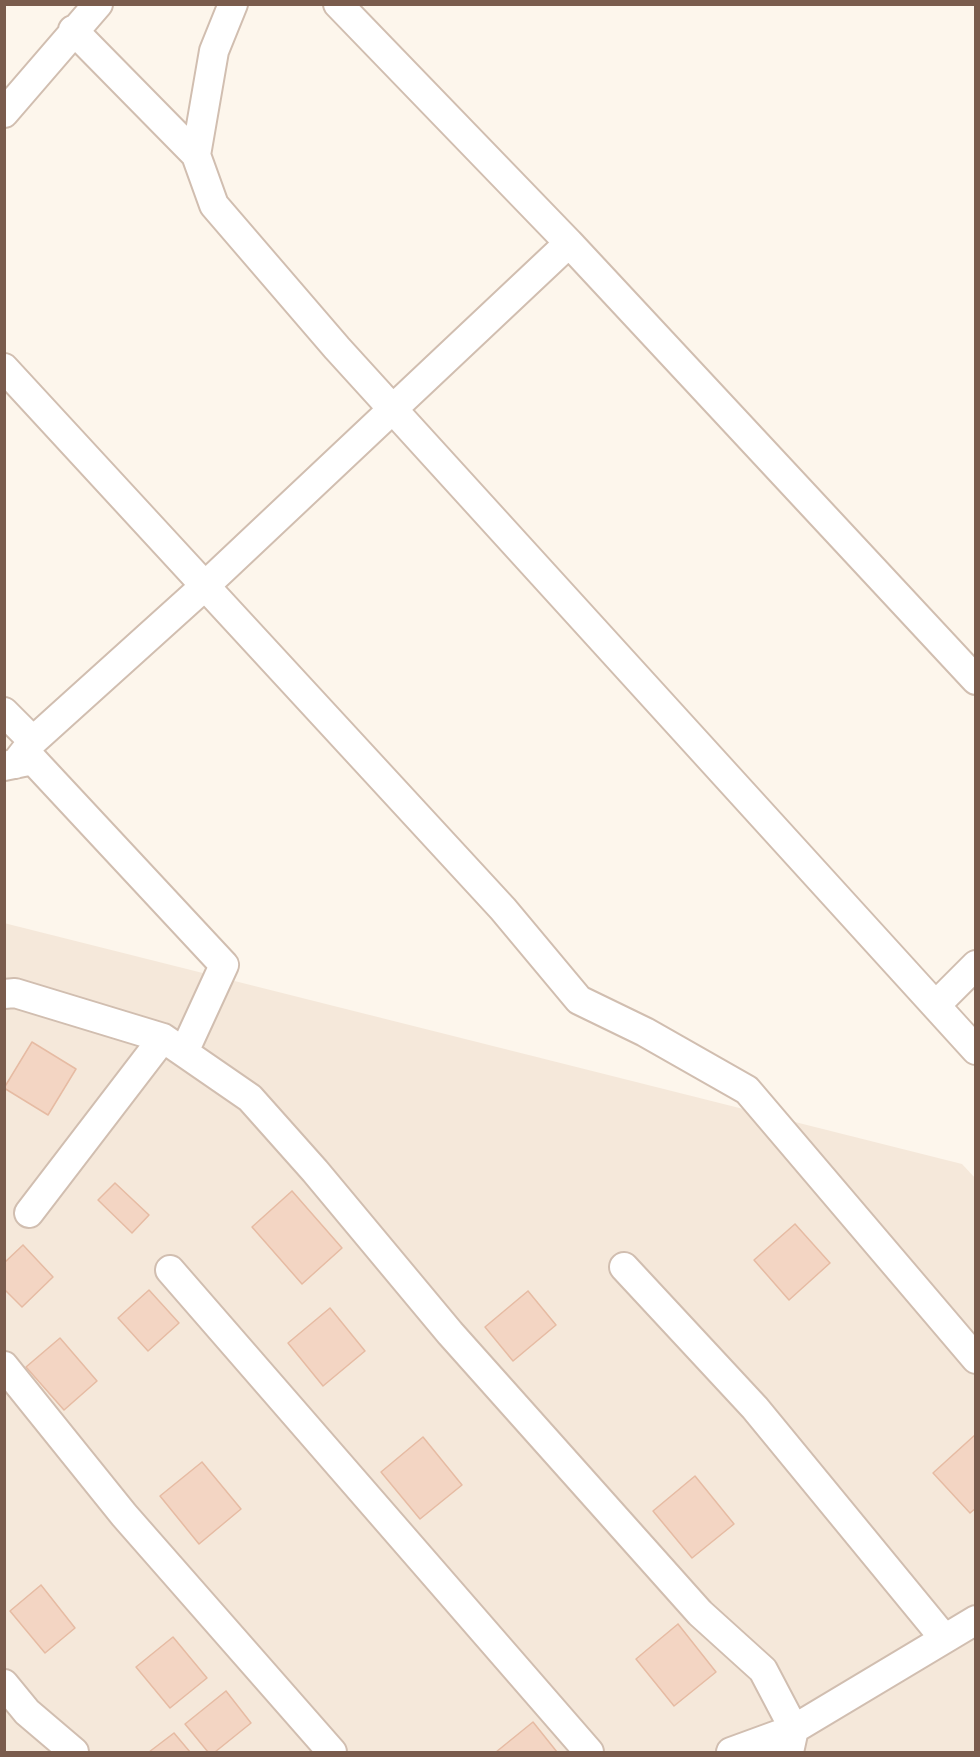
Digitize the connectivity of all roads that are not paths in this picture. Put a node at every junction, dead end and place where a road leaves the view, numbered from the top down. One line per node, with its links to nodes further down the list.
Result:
1 (98, 4): 4 (street)
2 (233, 4): 6 (street)
3 (338, 4): 7 (street)
4 (74, 30): 5 (street); 6 (street)
5 (4, 113)
6 (196, 155): 9 (street)
7 (569, 243): 9 (street); 11 (street)
8 (4, 368): 10 (street)
9 (394, 408): 10 (street); 17 (street)
10 (207, 584): 13 (street); 23 (street)
11 (975, 680)
12 (4, 712): 13 (street)
13 (33, 741): 14 (street)
14 (10, 765): 18 (street)
15 (975, 965): 17 (street)
16 (4, 994): 18 (street)
17 (936, 1005): 19 (street)
18 (174, 1045): 20 (street); 28 (street)
19 (975, 1050)
20 (28, 1213)
21 (624, 1267): 26 (street)
22 (170, 1270): 31 (street)
23 (975, 1359)
24 (4, 1366): 30 (street)
25 (975, 1620): 26 (street)
26 (944, 1638): 28 (street)
27 (4, 1684): 29 (street)
28 (791, 1741): 32 (street)
29 (74, 1752)
30 (332, 1752)
31 (589, 1752)
32 (731, 1752)

